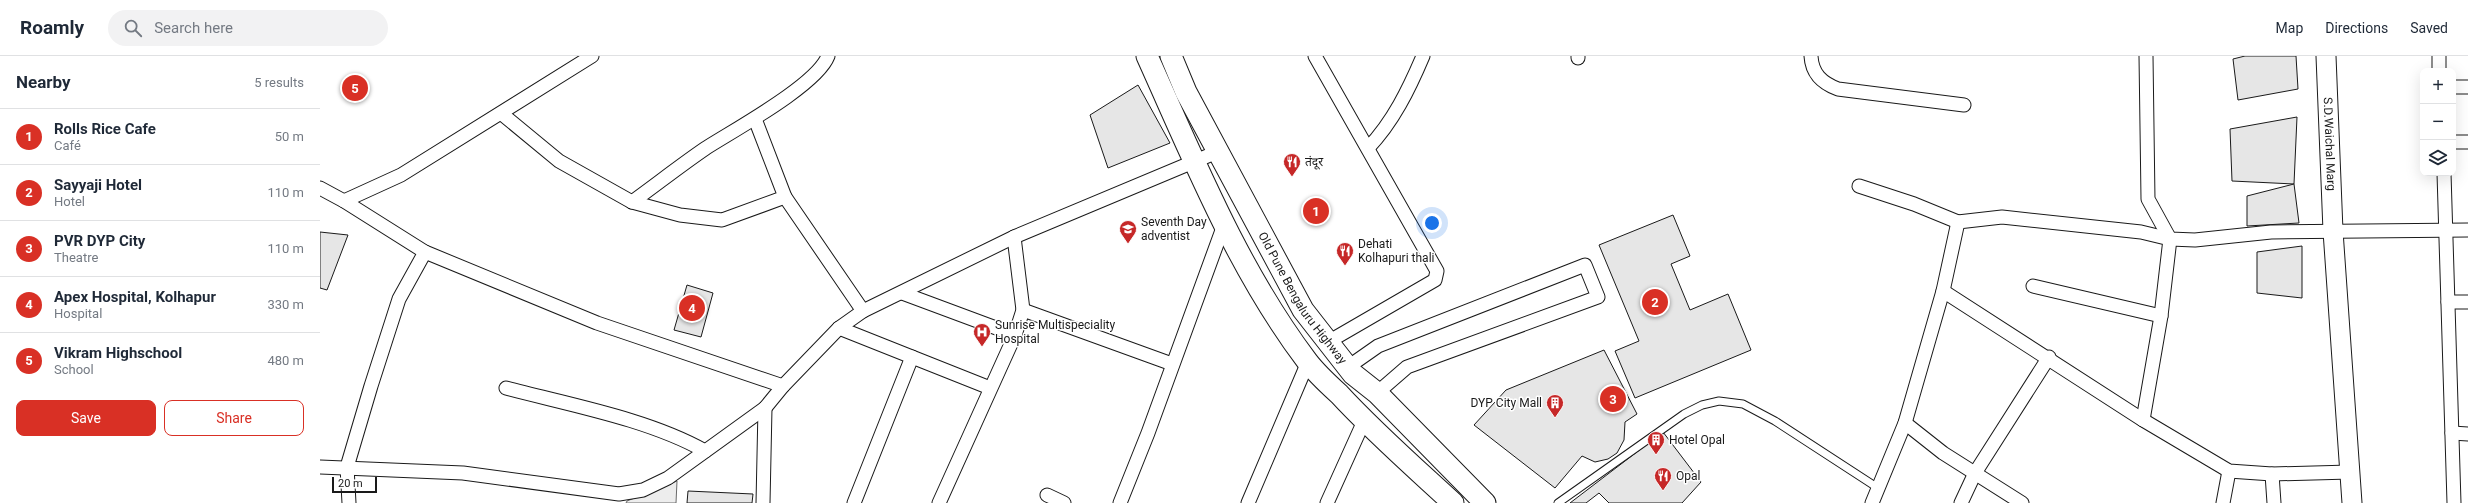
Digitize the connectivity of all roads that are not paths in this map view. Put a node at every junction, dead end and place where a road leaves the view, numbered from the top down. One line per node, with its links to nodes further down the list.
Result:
1 (592, 56): 15 (street)
2 (828, 56): 16 (street)
3 (1147, 56): 21 (main road)
4 (1171, 56): 20 (main road, Old Pune Bengaluru Highway)
5 (1315, 56): 19 (street)
6 (1423, 56): 19 (street)
7 (1811, 56): 14 (street)
8 (2146, 56): 34 (street)
9 (2326, 56): 31 (street, S.D.Waichal Marg)
10 (2439, 56): 11 (street)
11 (2439, 68)
12 (2456, 87): 13 (street)
13 (2468, 87)
14 (1964, 105)
15 (502, 114): 26 (street); 27 (street)
16 (755, 119): 25 (street); 27 (street)
17 (2456, 142): 18 (street)
18 (2468, 142)
19 (1368, 148): 46 (street)
20 (1217, 152): 21 (street); 46 (main road, Old Pune Bengaluru Highway)
21 (1196, 161): 28 (main road); 33 (street)
22 (2444, 176): 32 (street)
23 (1859, 186): 29 (street)
24 (320, 188): 26 (street)
25 (784, 197): 27 (street); 42 (street)
26 (344, 201): 35 (street)
27 (632, 202)
28 (1225, 222): 49 (main road); 50 (street)
29 (1958, 222): 34 (street); 37 (street)
30 (2468, 230): 32 (street)
31 (2333, 231): 32 (street); 34 (street); 66 (street, S.D.Waichal Marg)
32 (2445, 231): 39 (street)
33 (1014, 237): 38 (street); 41 (street)
34 (2170, 239): 43 (street)
35 (425, 252): 52 (street); 64 (street)
36 (2033, 286): 43 (street)
37 (1943, 291): 48 (street); 59 (street)
38 (902, 293): 42 (street); 45 (street)
39 (2448, 302): 40 (street); 60 (street)
40 (2468, 302)
41 (1023, 310): 45 (street); 50 (street)
42 (863, 311): 44 (street)
43 (2161, 316): 57 (street)
44 (839, 328): 47 (street); 52 (street)
45 (1015, 335): 54 (street)
46 (1328, 342): 51 (main road, Old Pune Bengaluru Highway)
47 (912, 357): 54 (street); 74 (street)
48 (2049, 358): 57 (street); 67 (street)
49 (1308, 362): 58 (main road); 78 (street)
50 (1172, 364): 77 (street)
51 (1348, 367): 55 (main road, Old Pune Bengaluru Highway); 55 (street)
52 (783, 386): 56 (street)
53 (506, 388): 62 (street)
54 (990, 388): 75 (street)
55 (1377, 393): 81 (main road, Old Pune Bengaluru Highway)
56 (765, 408): 62 (street); 73 (street)
57 (2142, 420): 65 (street)
58 (1364, 421): 79 (street); 80 (main road)
59 (1905, 423): 67 (street); 69 (street)
60 (2452, 434): 61 (street); 89 (street)
61 (2468, 434)
62 (705, 451): 71 (street)
63 (320, 467): 64 (street)
64 (347, 468): 71 (street); 72 (street)
65 (2229, 471): 68 (street); 86 (street)
66 (2350, 472): 68 (street); 88 (street, S.D.Waichal Marg)
67 (1975, 473): 84 (street); 85 (street)
68 (2272, 474): 87 (street)
69 (1878, 488): 82 (lane); 83 (street)
70 (1048, 495): 76 (street)
71 (618, 499)
72 (349, 503)
73 (763, 503)
74 (854, 503)
75 (940, 503)
76 (1064, 503)
77 (1120, 503)
78 (1248, 503)
79 (1327, 503)
80 (1453, 503)
81 (1485, 503)
82 (1558, 503)
83 (1872, 503)
84 (1961, 503)
85 (2022, 503)
86 (2223, 503)
87 (2274, 503)
88 (2352, 503)
89 (2454, 503)

